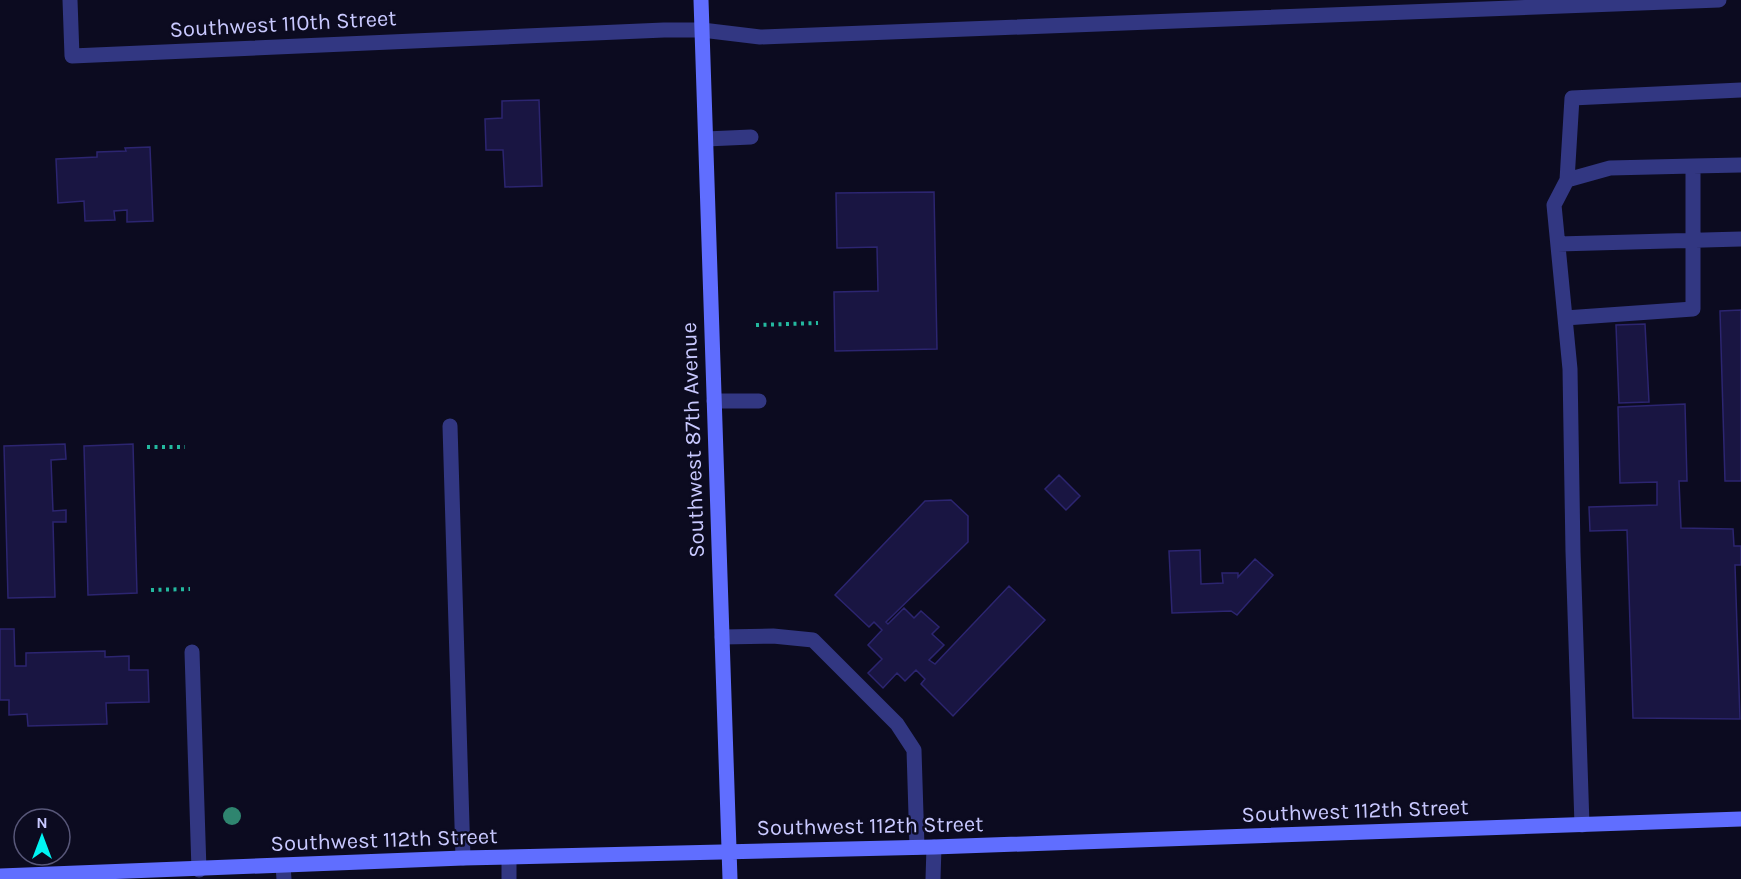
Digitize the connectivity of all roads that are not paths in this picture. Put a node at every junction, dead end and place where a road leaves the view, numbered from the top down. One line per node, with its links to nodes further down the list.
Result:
1 (70, 0): 5 (street, Southwest 110th Street)
2 (701, 0): 5 (main road, Southwest 87th Avenue)
3 (1719, 0): 4 (street, Southwest 110th Street)
4 (1520, 4): 5 (street, Southwest 110th Street)
5 (702, 30): 8 (main road, Southwest 87th Avenue)
6 (1741, 90): 11 (street)
7 (751, 137): 8 (street)
8 (706, 139): 16 (main road, Southwest 87th Avenue)
9 (1741, 165): 10 (street)
10 (1694, 166): 11 (street); 13 (street)
11 (1567, 180): 14 (street)
12 (1741, 238): 13 (street)
13 (1694, 240): 14 (street); 15 (street)
14 (1558, 244): 15 (street)
15 (1565, 318): 22 (street)
16 (714, 401): 17 (street); 19 (main road, Southwest 87th Avenue)
17 (759, 401)
18 (450, 426): 26 (street)
19 (722, 637): 23 (street); 25 (main road, Southwest 87th Avenue)
20 (192, 652): 28 (street)
21 (1741, 819): 22 (main road, Southwest 112th Street)
22 (1582, 825): 24 (main road, Southwest 112th Street)
23 (917, 847): 24 (main road, Southwest 112th Street); 25 (main road, Southwest 112th Street)
24 (934, 847): 33 (street)
25 (729, 852): 27 (main road, Southwest 112th Street); 32 (main road, Southwest 87th Avenue)
26 (463, 858): 27 (main road, Southwest 112th Street); 29 (main road, Southwest 112th Street)
27 (509, 858): 31 (street)
28 (199, 870): 29 (main road, Southwest 112th Street); 30 (main road, Southwest 112th Street)
29 (283, 873)
30 (0, 876)
31 (509, 879)
32 (730, 879)
33 (933, 879)

